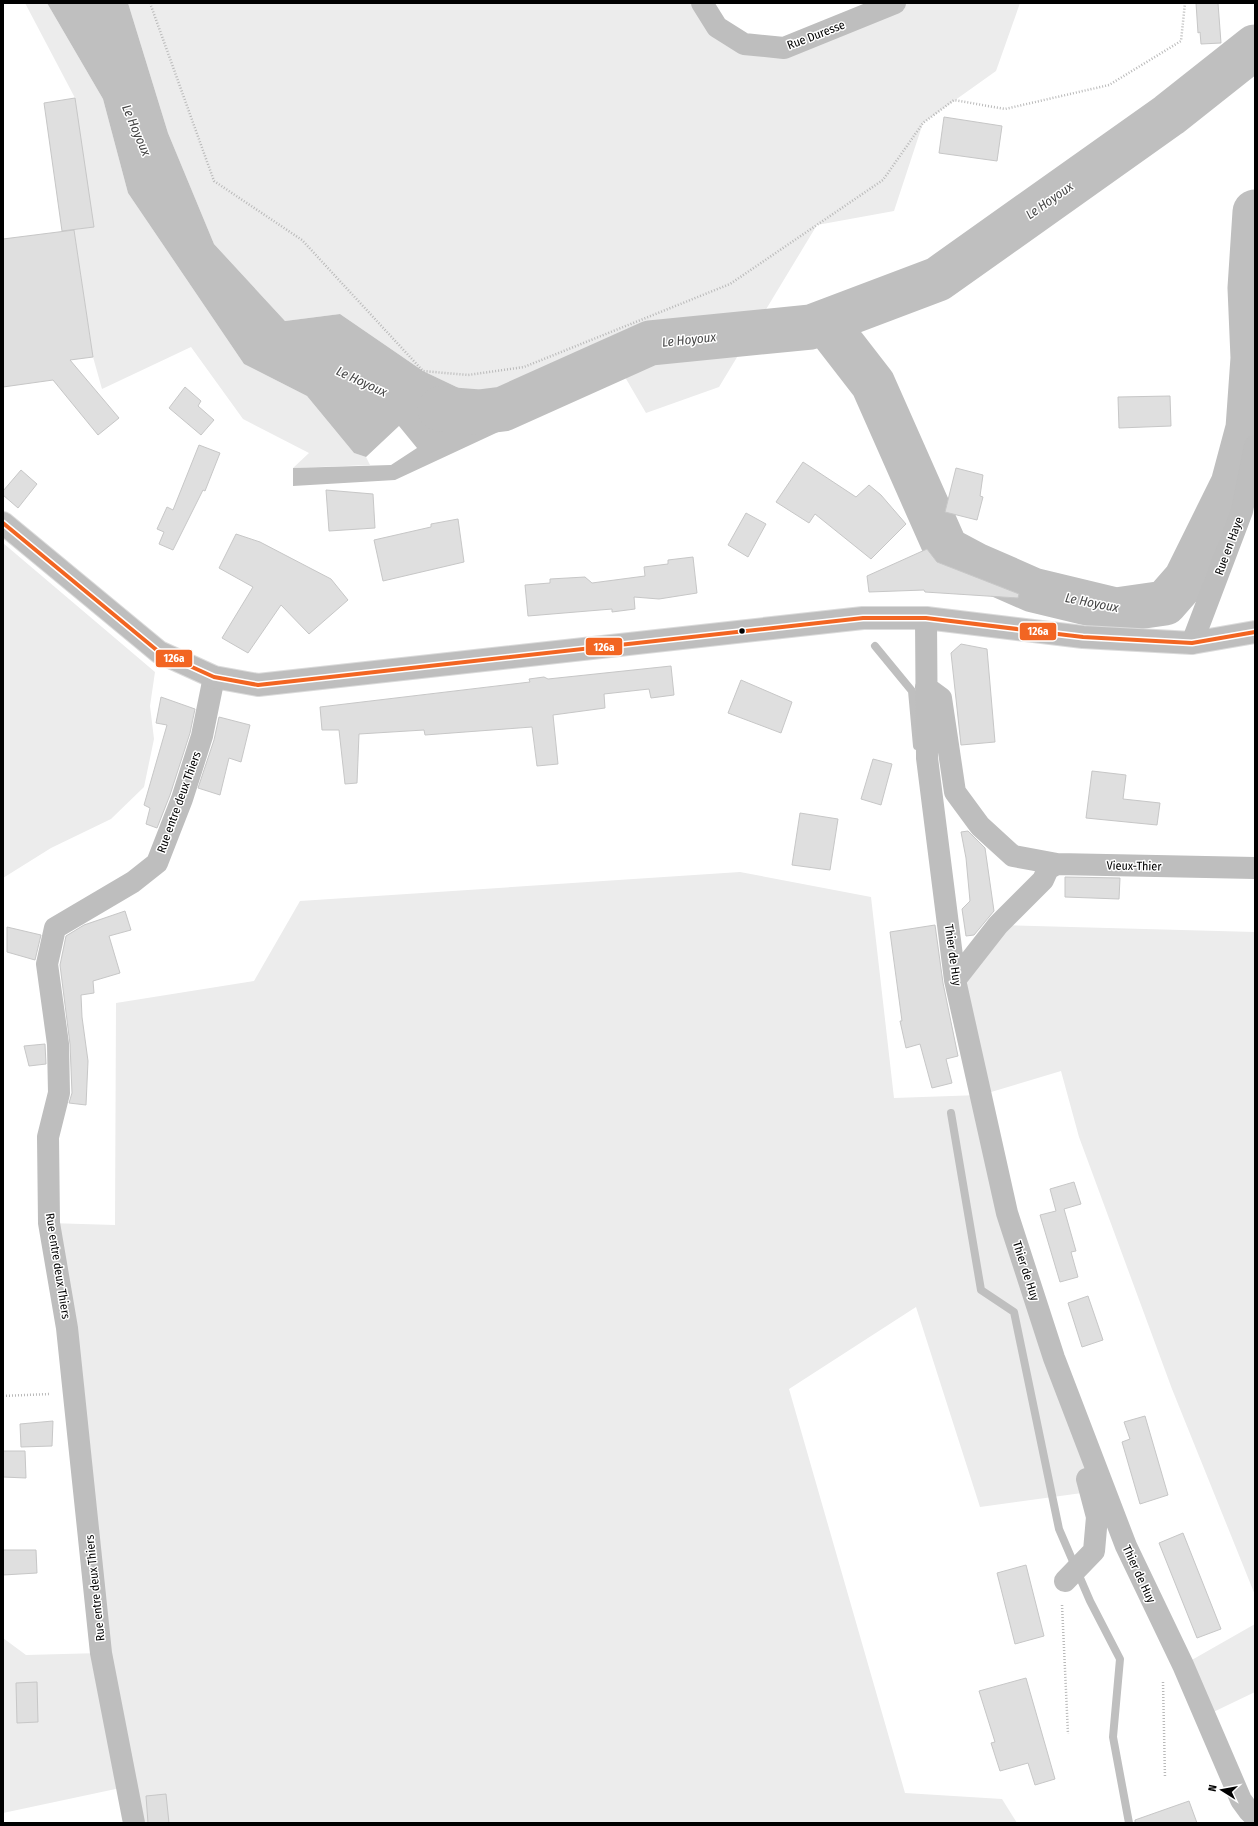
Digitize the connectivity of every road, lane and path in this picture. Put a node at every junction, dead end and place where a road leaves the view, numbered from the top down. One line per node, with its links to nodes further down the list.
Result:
1 (150, 3): 4 (path)
2 (702, 3): 3 (street, Rue Duresse)
3 (896, 3)
4 (1185, 3)
5 (1255, 446): 9 (street, Rue en Haye)
6 (3, 523): 10 (street)
7 (926, 618): 9 (street); 10 (street); 11 (street, Thier de Huy)
8 (1255, 632): 9 (street)
9 (1192, 643)
10 (214, 677): 15 (street, Rue entre deux Thiers)
11 (926, 687): 12 (street, Vieux-Thier); 14 (street, Thier de Huy)
12 (1057, 864): 13 (street, Vieux-Thier); 14 (street)
13 (1255, 868)
14 (955, 980): 17 (street, Thier de Huy)
15 (74, 1393): 16 (path); 23 (street, Rue entre deux Thiers)
16 (3, 1396)
17 (1076, 1415): 18 (street); 22 (street, Thier de Huy)
18 (1065, 1581): 20 (path)
19 (1163, 1675): 21 (path)
20 (1068, 1734)
21 (1165, 1778)
22 (1255, 1817)
23 (134, 1823)

